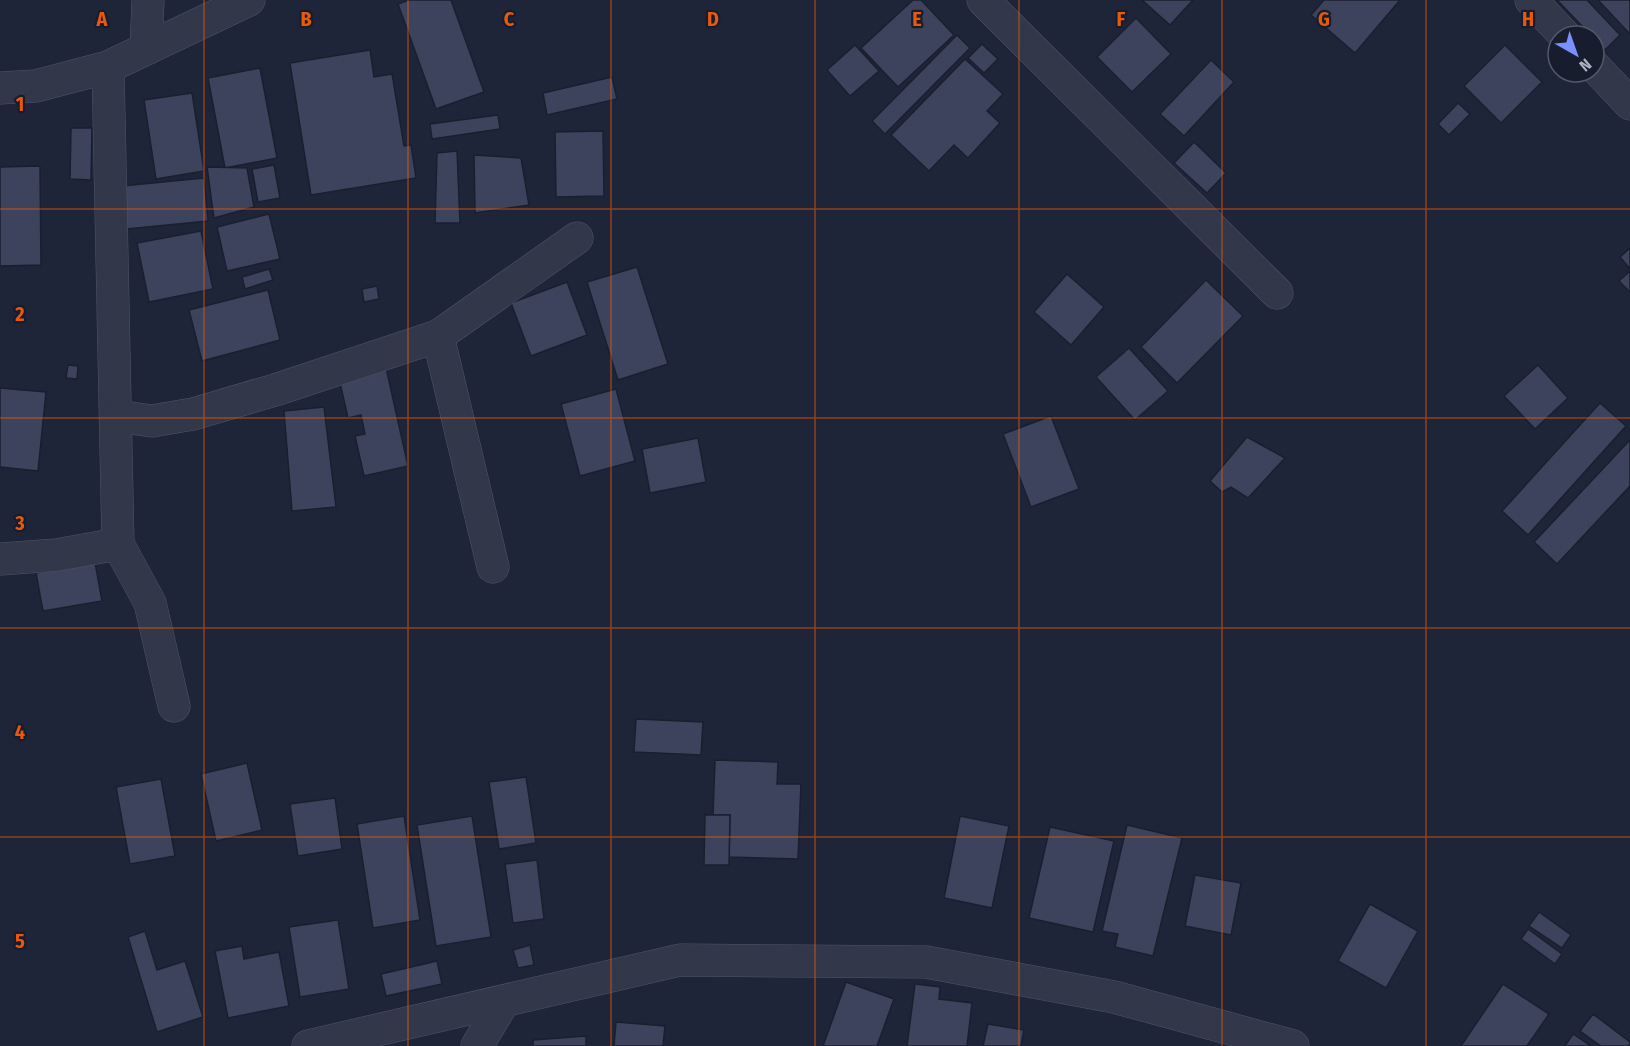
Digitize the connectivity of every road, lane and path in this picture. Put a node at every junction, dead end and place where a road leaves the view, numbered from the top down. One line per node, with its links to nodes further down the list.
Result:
1 (148, 0): 6 (street)
2 (249, 0): 6 (street)
3 (983, 0): 12 (street)
4 (1531, 0): 5 (street)
5 (1554, 24)
6 (146, 49): 7 (street)
7 (108, 67): 9 (street); 14 (street)
8 (1606, 79): 10 (street)
9 (0, 88)
10 (1630, 104)
11 (577, 238): 13 (street)
12 (1277, 293)
13 (438, 336): 14 (street); 17 (street)
14 (116, 416): 15 (street)
15 (118, 544): 16 (street); 18 (street)
16 (0, 560)
17 (493, 567)
18 (174, 706)
19 (504, 1001): 20 (street); 21 (street); 22 (street)
20 (308, 1046)
21 (477, 1046)
22 (1293, 1046)

